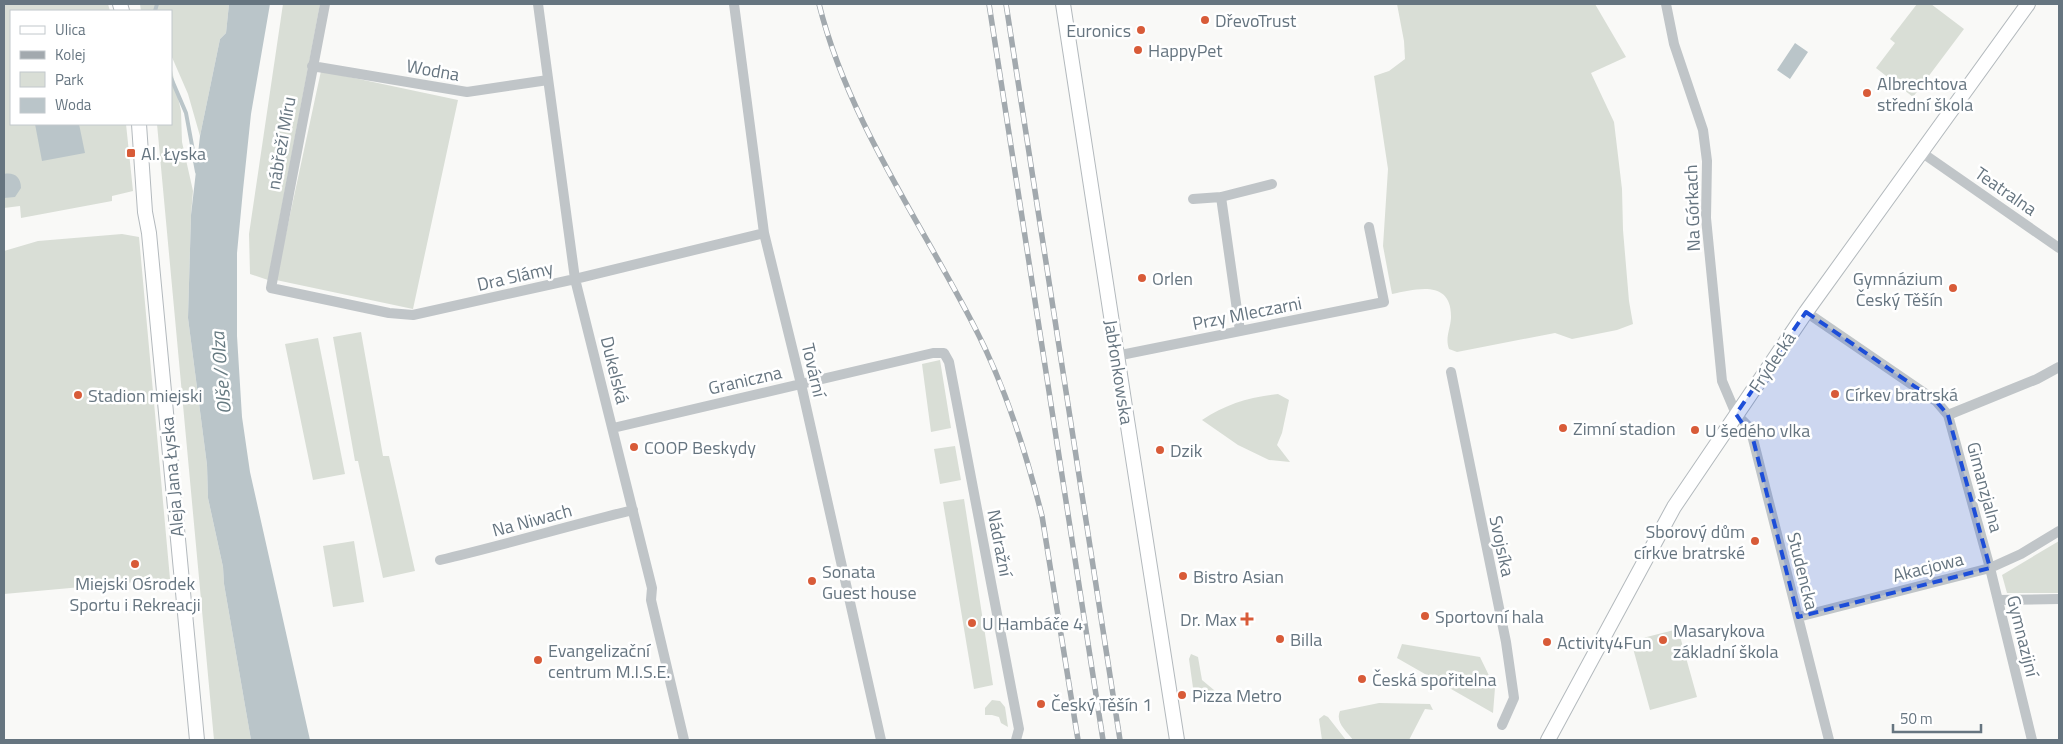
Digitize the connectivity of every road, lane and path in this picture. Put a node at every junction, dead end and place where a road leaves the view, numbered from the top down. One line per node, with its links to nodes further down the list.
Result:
1 (325, 4): 7 (street, nábřeží Míru)
2 (538, 4): 8 (street, Dukelská)
3 (734, 4): 15 (street, Tovární)
4 (1063, 4): 22 (main road, Jabłonkowska)
5 (1666, 4): 26 (street, Na Górkach)
6 (2028, 4): 10 (main road, Frýdecká)
7 (312, 66): 8 (street, Wodna); 18 (street, nábřeží Míru)
8 (548, 80): 17 (street, Dukelská)
9 (138, 125): 37 (main road, Aleja Jana Łyska)
10 (1921, 152): 16 (street, Teatralna); 19 (main road, Frýdecká)
11 (1272, 184): 12 (street)
12 (1221, 197): 13 (street); 20 (street)
13 (1193, 198)
14 (1368, 227): 20 (street, Przy Mleczarni)
15 (764, 233): 17 (street, Dra Slámy); 25 (street, Tovární)
16 (2059, 248)
17 (575, 279): 18 (street, Dra Slámy); 28 (street, Dukelská)
18 (271, 288)
19 (1806, 312): 26 (main road, Frýdecká); 27 (street)
20 (1240, 331): 22 (street, Przy Mleczarni)
21 (944, 353): 25 (street, Graniczna); 40 (street, Nádražní)
22 (1116, 356): 41 (main road, Jabłonkowska)
23 (2059, 366): 27 (street)
24 (1451, 372): 36 (street, Svojsíka)
25 (801, 384): 28 (street, Graniczna); 39 (street, Tovární)
26 (1736, 414): 35 (street, Studencka); 42 (main road, Frýdecká)
27 (1948, 414): 32 (street, Gimanzjalna)
28 (613, 428): 29 (street, Dukelská)
29 (633, 510): 31 (street, Na Niwach); 38 (street, Dukelská)
30 (2059, 531): 32 (street, Akacjowa)
31 (440, 560)
32 (1990, 568): 34 (street, Gymnazijní); 35 (street, Akacjowa)
33 (2059, 599): 34 (street)
34 (1998, 600): 44 (street, Gymnazijní)
35 (1798, 617): 43 (street, Studencka)
36 (1502, 725)
37 (198, 740)
38 (684, 740)
39 (881, 740)
40 (1016, 740)
41 (1177, 740)
42 (1548, 740)
43 (1830, 740)
44 (2032, 740)

